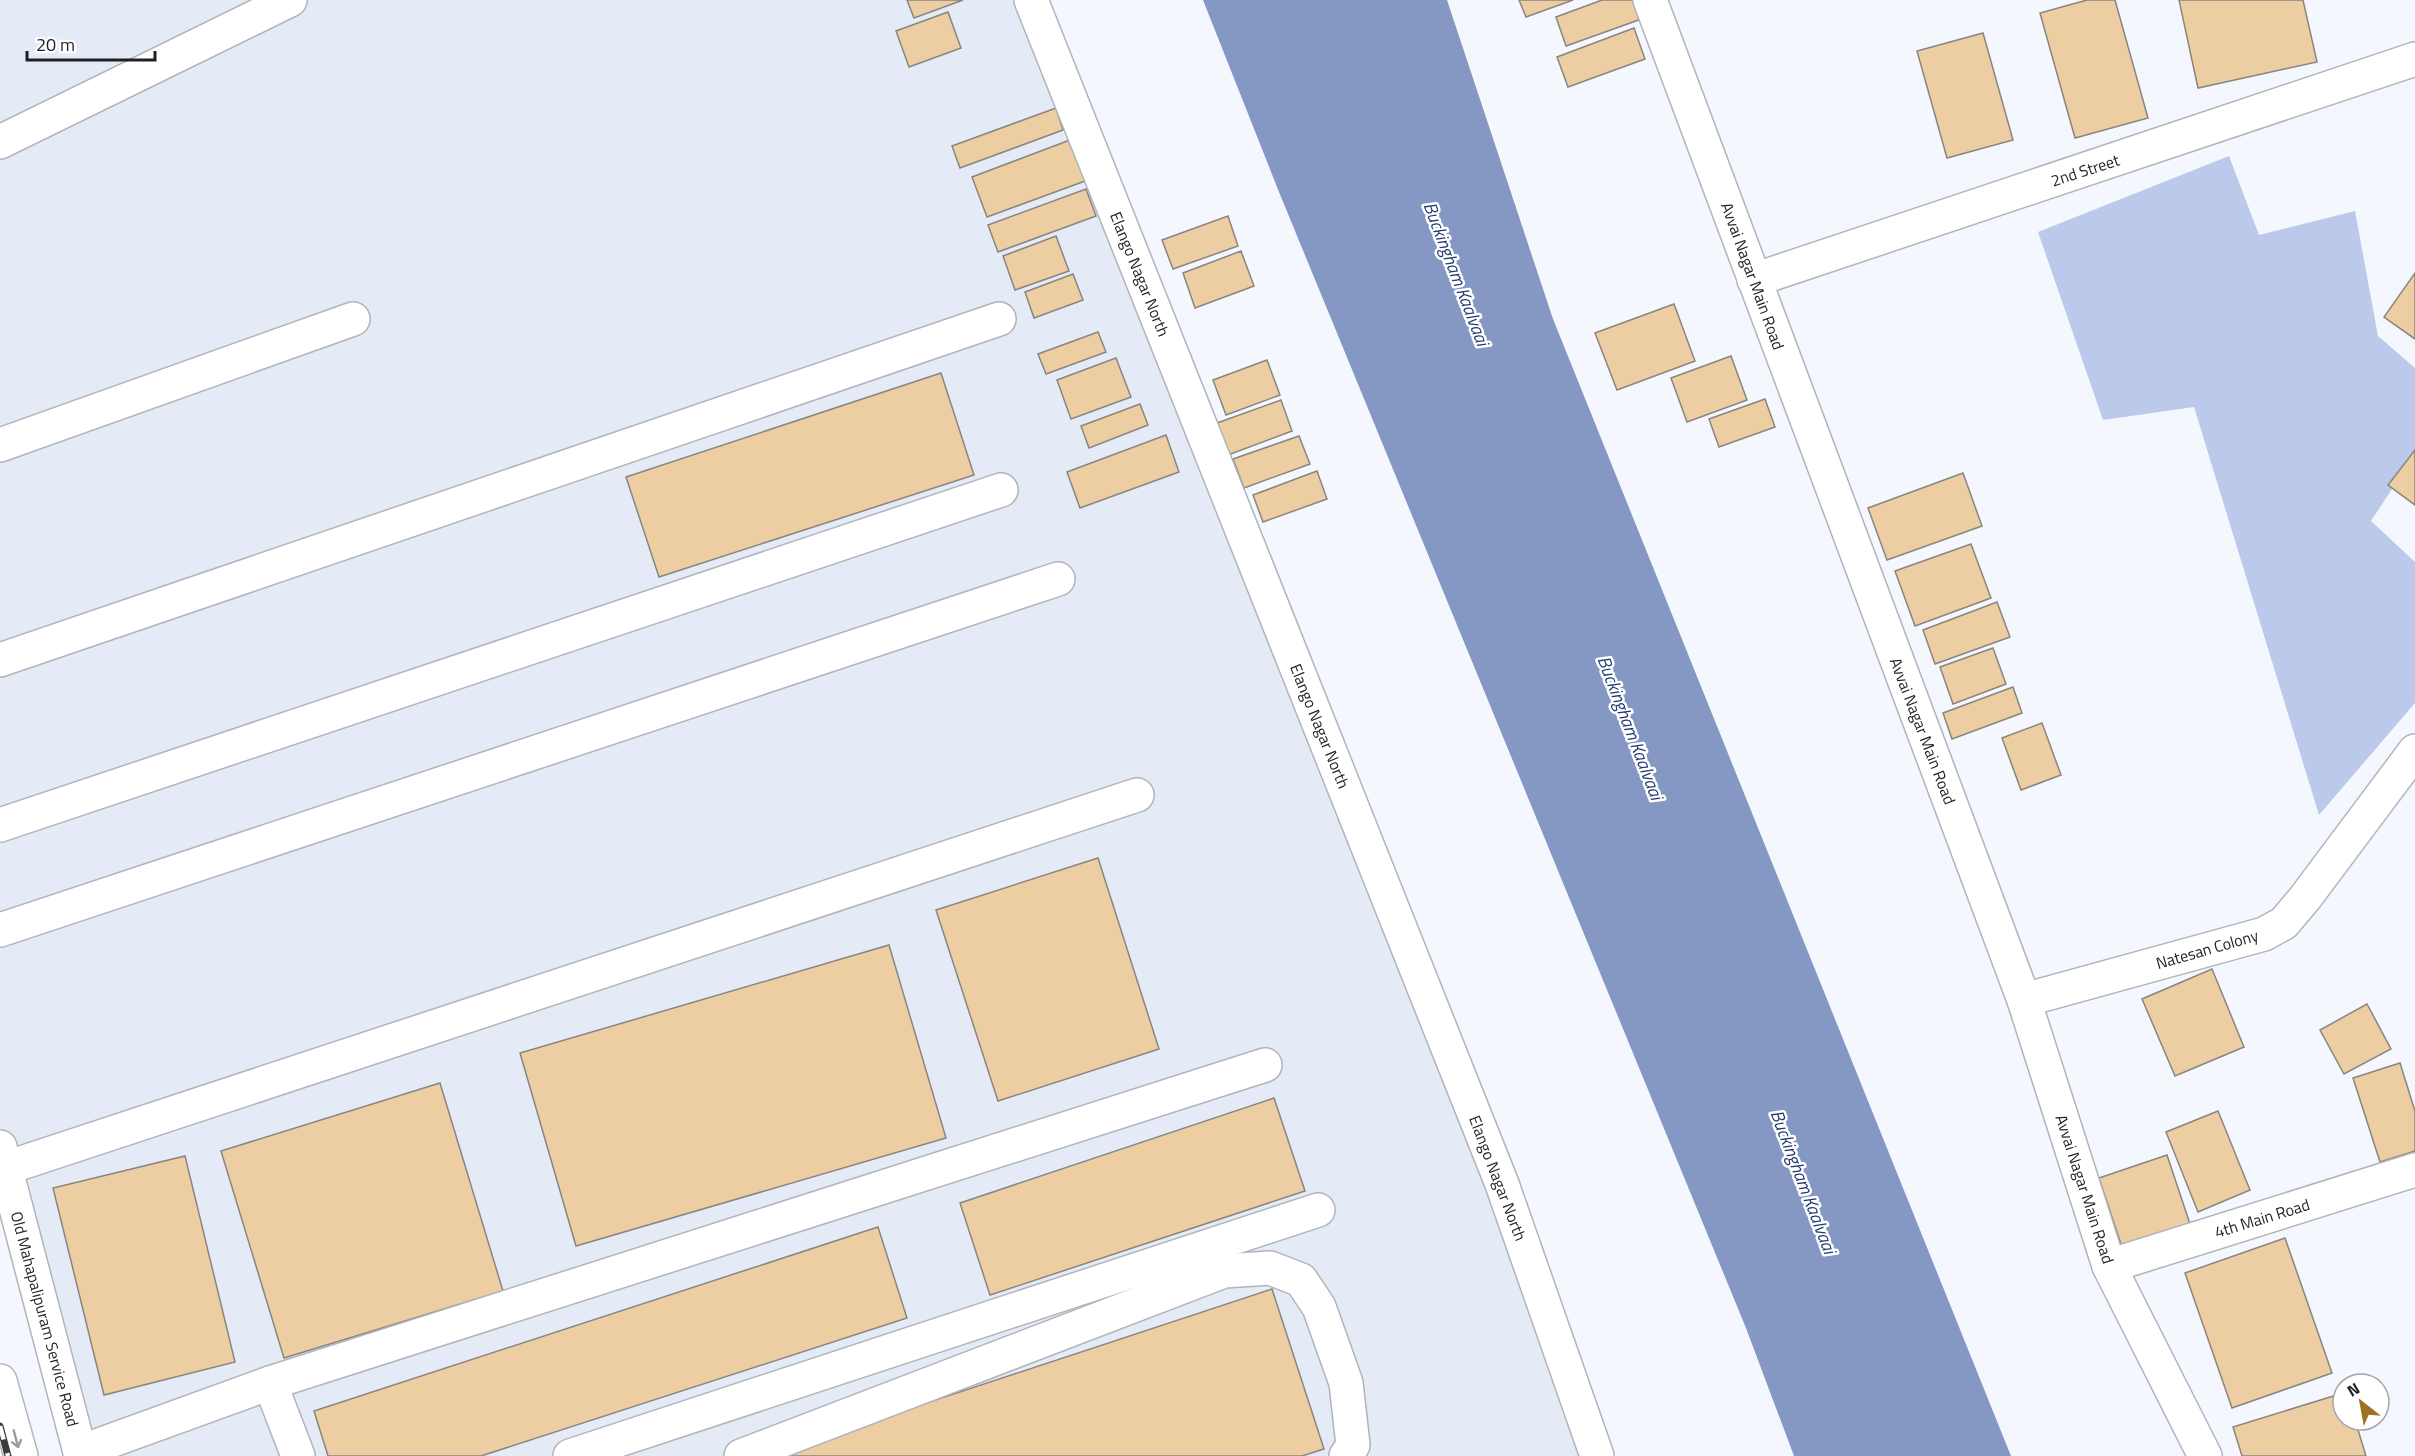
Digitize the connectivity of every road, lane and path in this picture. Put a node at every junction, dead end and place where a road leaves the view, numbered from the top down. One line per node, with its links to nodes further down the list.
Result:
1 (290, 0): 5 (street)
2 (1030, 0): 31 (street, Elango Nagar North)
3 (1650, 0): 6 (street, Avvai Nagar Main Road)
4 (2415, 59): 6 (street, 2nd Street)
5 (0, 142)
6 (1754, 280): 17 (street, Avvai Nagar Main Road)
7 (353, 319): 9 (street)
8 (999, 319): 12 (street)
9 (0, 445)
10 (1001, 490): 15 (street)
11 (1058, 579): 16 (street)
12 (0, 660)
13 (2415, 751): 17 (street, Natesan Colony)
14 (1137, 795): 19 (street)
15 (0, 825)
16 (0, 930)
17 (2024, 1000): 22 (street, Avvai Nagar Main Road)
18 (1265, 1065): 24 (street)
19 (3, 1158): 25 (street, Old Mahapalipuram Service Road)
20 (2415, 1170): 22 (street, 4th Main Road)
21 (1318, 1210): 28 (street)
22 (2109, 1266): 32 (street, Avvai Nagar Main Road)
23 (0, 1381): 26 (street, one-way to 26)
24 (270, 1383): 25 (street); 27 (street)
25 (81, 1454)
26 (21, 1456)
27 (298, 1456)
28 (570, 1456)
29 (741, 1456): 30 (street)
30 (1346, 1456)
31 (1597, 1456)
32 (2205, 1456)

